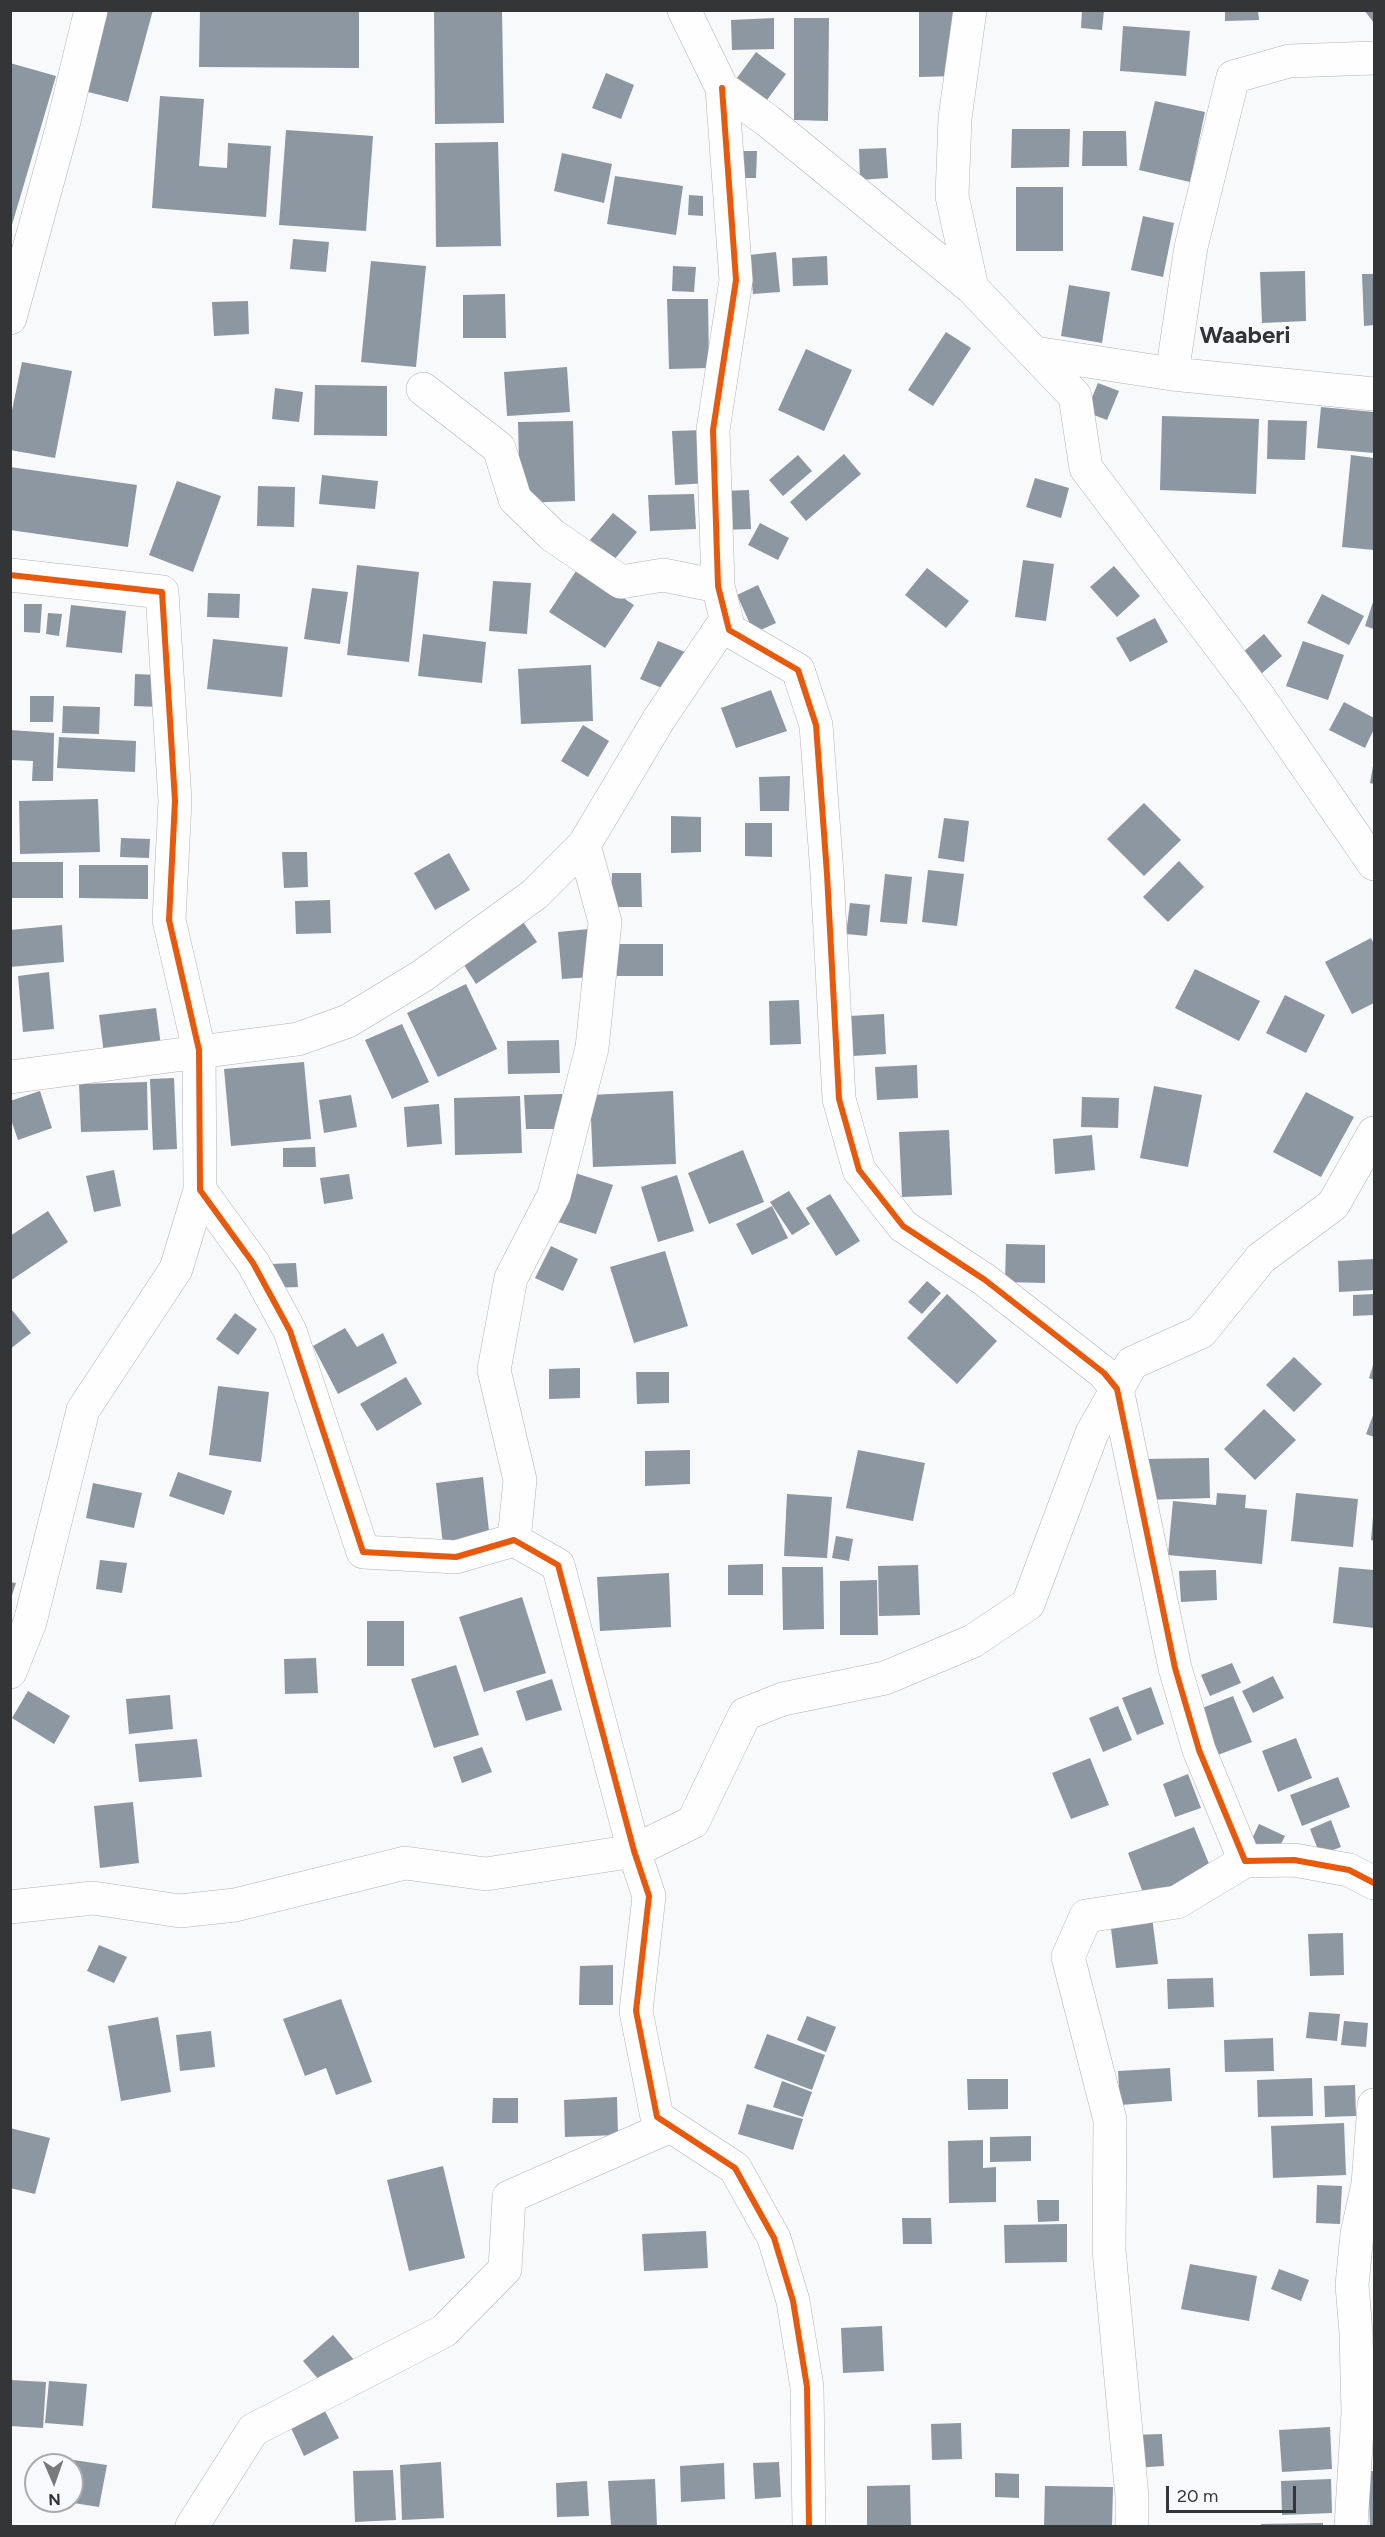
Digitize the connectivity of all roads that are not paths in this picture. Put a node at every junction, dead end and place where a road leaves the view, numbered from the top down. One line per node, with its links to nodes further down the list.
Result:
1 (91, 10): 7 (street)
2 (684, 10): 5 (street)
3 (970, 10): 6 (street)
4 (1374, 58): 9 (street)
5 (722, 88): 6 (street); 13 (street)
6 (972, 288): 8 (street)
7 (10, 318)
8 (1035, 353): 9 (street); 16 (street)
9 (1172, 374): 11 (street)
10 (423, 389): 13 (street)
11 (1374, 393)
12 (10, 575): 17 (street)
13 (718, 586): 14 (street)
14 (726, 620): 15 (street); 21 (street)
15 (584, 845): 17 (street); 22 (street)
16 (1374, 864)
17 (199, 1050): 18 (street); 20 (street)
18 (10, 1077)
19 (1374, 1132): 21 (street)
20 (200, 1190): 22 (street); 23 (street)
21 (1116, 1389): 24 (street); 25 (street)
22 (514, 1540): 24 (street)
23 (10, 1672)
24 (634, 1851): 27 (street); 29 (street)
25 (1245, 1861): 26 (street); 32 (street)
26 (1374, 1883)
27 (10, 1907)
28 (1374, 2106): 33 (street)
29 (671, 2126): 30 (street); 31 (street)
30 (192, 2526)
31 (809, 2526)
32 (1132, 2526)
33 (1351, 2526)

